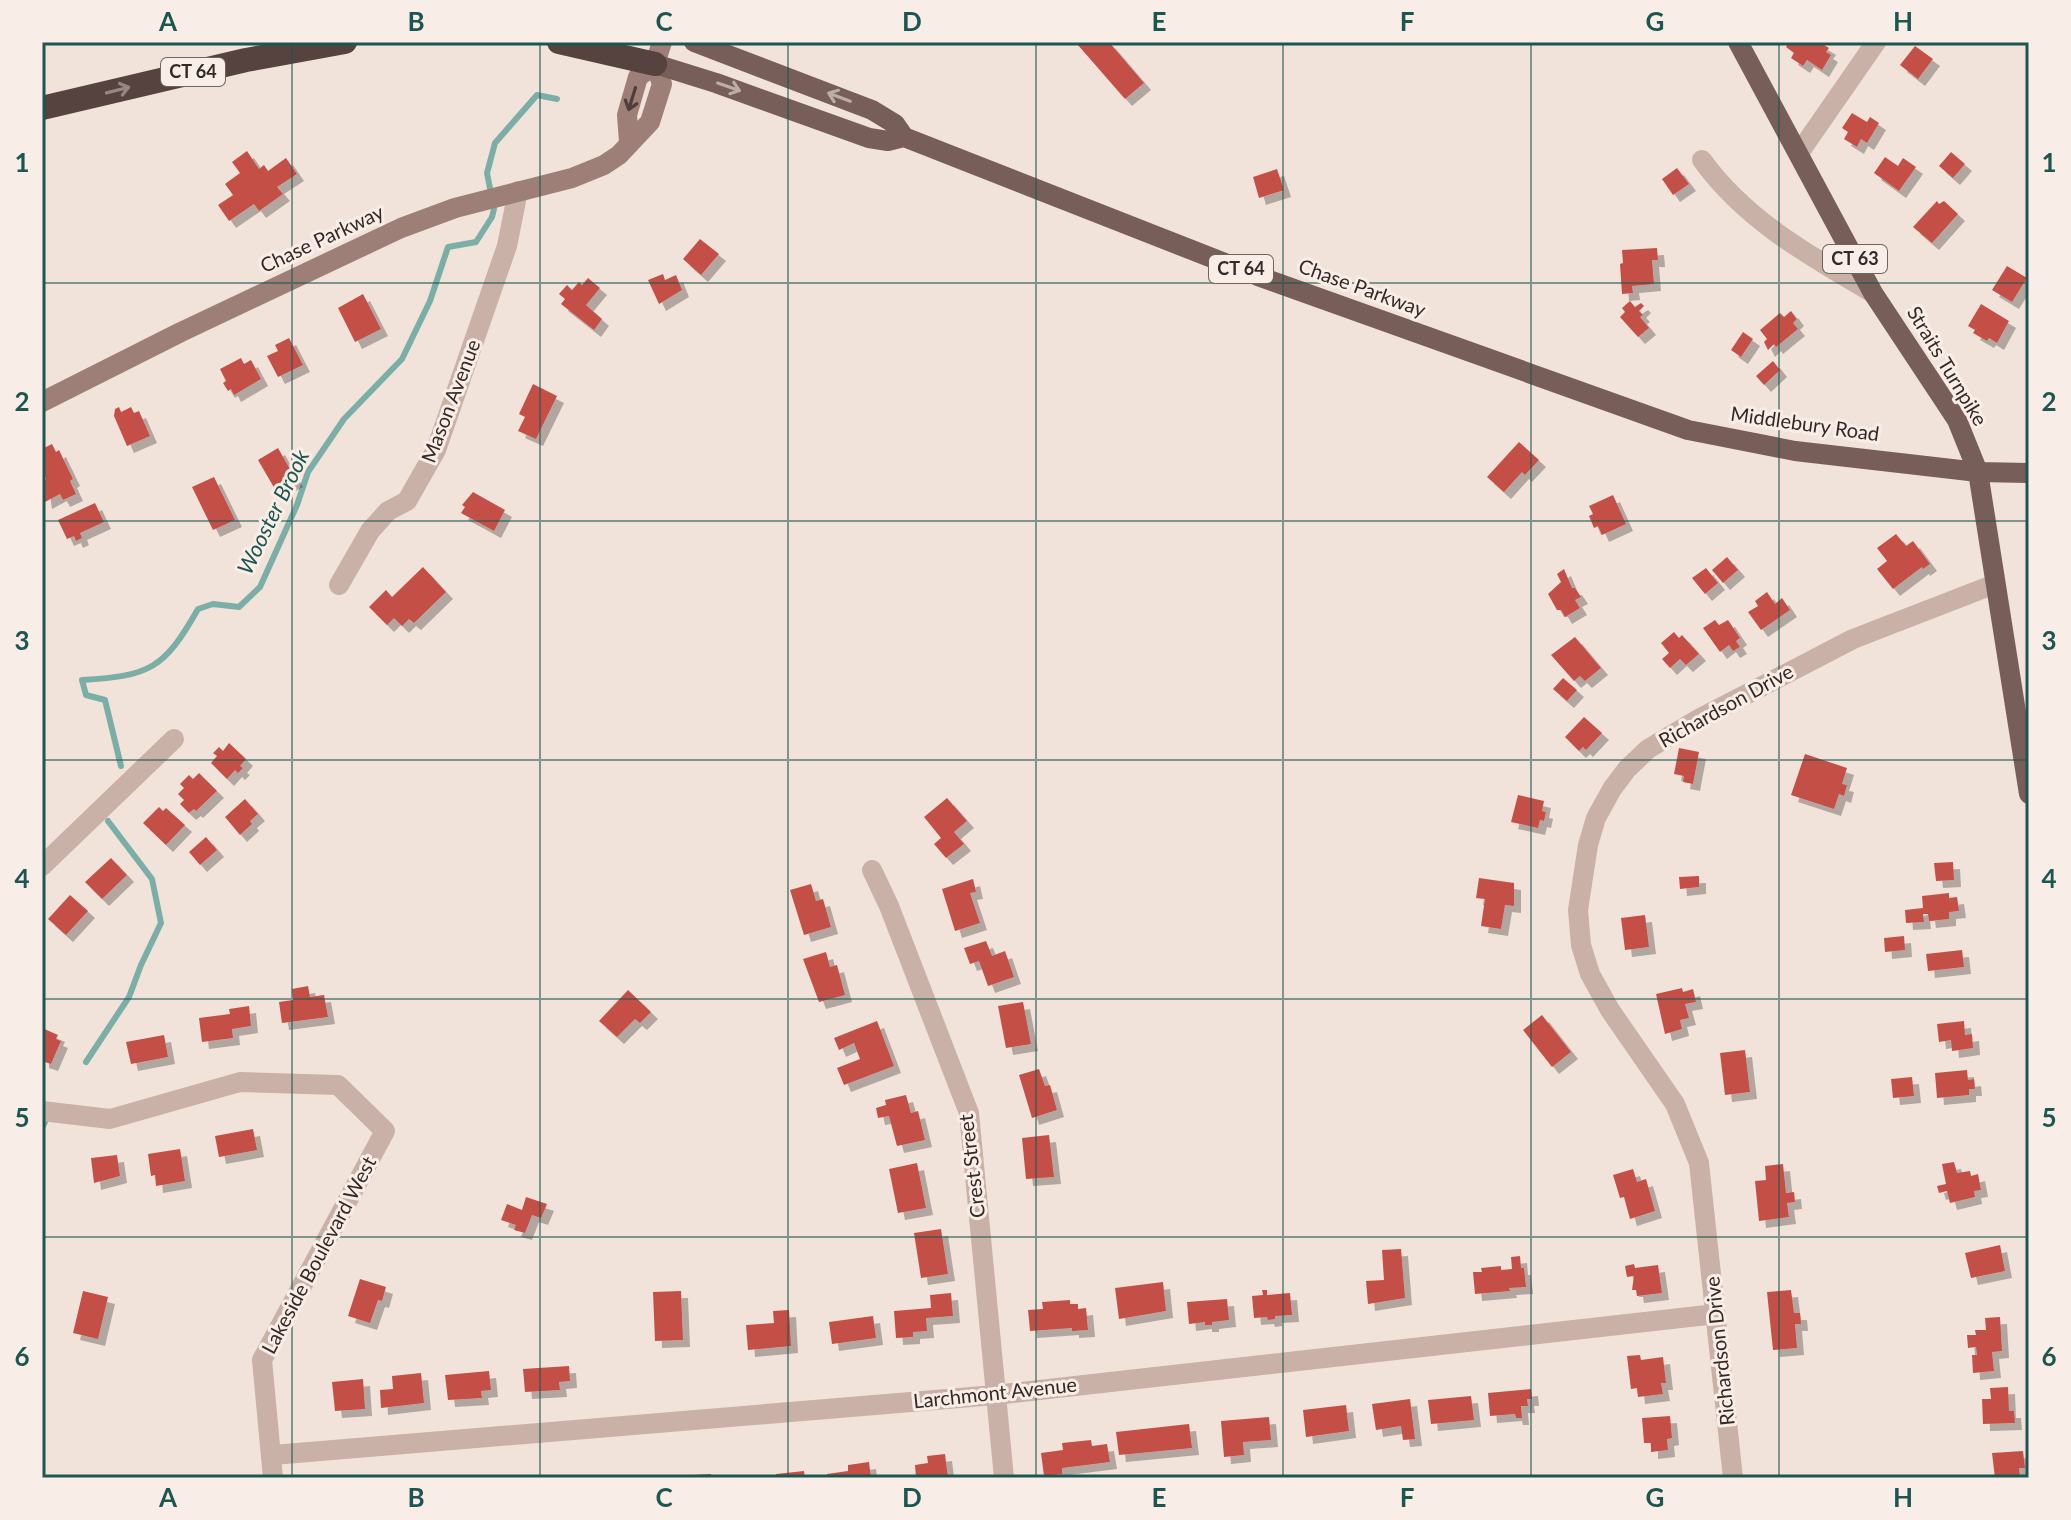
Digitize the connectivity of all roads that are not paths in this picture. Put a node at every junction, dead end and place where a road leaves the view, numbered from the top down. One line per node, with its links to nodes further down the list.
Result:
1 (345, 42): 7 (highway, CT 64, one-way to 1)
2 (559, 42): 6 (highway, CT 64)
3 (694, 42): 8 (main road, Chase Parkway / CT 64, one-way to 3)
4 (1738, 42): 9 (main road, Straits Turnpike / CT 63)
5 (1876, 42): 9 (street)
6 (658, 53): 8 (main road, Chase Parkway / CT 64, one-way to 8); 11 (main road, Chase Parkway)
7 (42, 108)
8 (904, 137): 13 (main road, Chase Parkway / CT 64)
9 (1799, 153): 12 (main road, Straits Turnpike / CT 63)
10 (1702, 160): 12 (street)
11 (518, 191): 14 (main road, Chase Parkway); 18 (street, Mason Avenue)
12 (1873, 293): 15 (main road, Straits Turnpike / CT 63)
13 (1581, 392): 15 (main road, Middlebury Road / CT 64)
14 (42, 402)
15 (1978, 472): 16 (main road, Middlebury Road / CT 64); 17 (main road, Straits Turnpike / CT 63)
16 (2029, 473)
17 (1995, 584): 20 (main road, Straits Turnpike / CT 63); 24 (street, Richardson Drive)
18 (339, 585)
19 (174, 739): 21 (street)
20 (2029, 794)
21 (42, 866)
22 (872, 870): 25 (street, Crest Street)
23 (42, 1111): 26 (street, Lakeside Boulevard West)
24 (1716, 1314): 25 (street, Larchmont Avenue); 29 (street, Richardson Drive)
25 (995, 1395): 26 (street, Larchmont Avenue); 28 (street, Crest Street)
26 (273, 1455): 27 (street, Lakeside Boulevard West)
27 (273, 1478)
28 (1004, 1478)
29 (1733, 1478)

